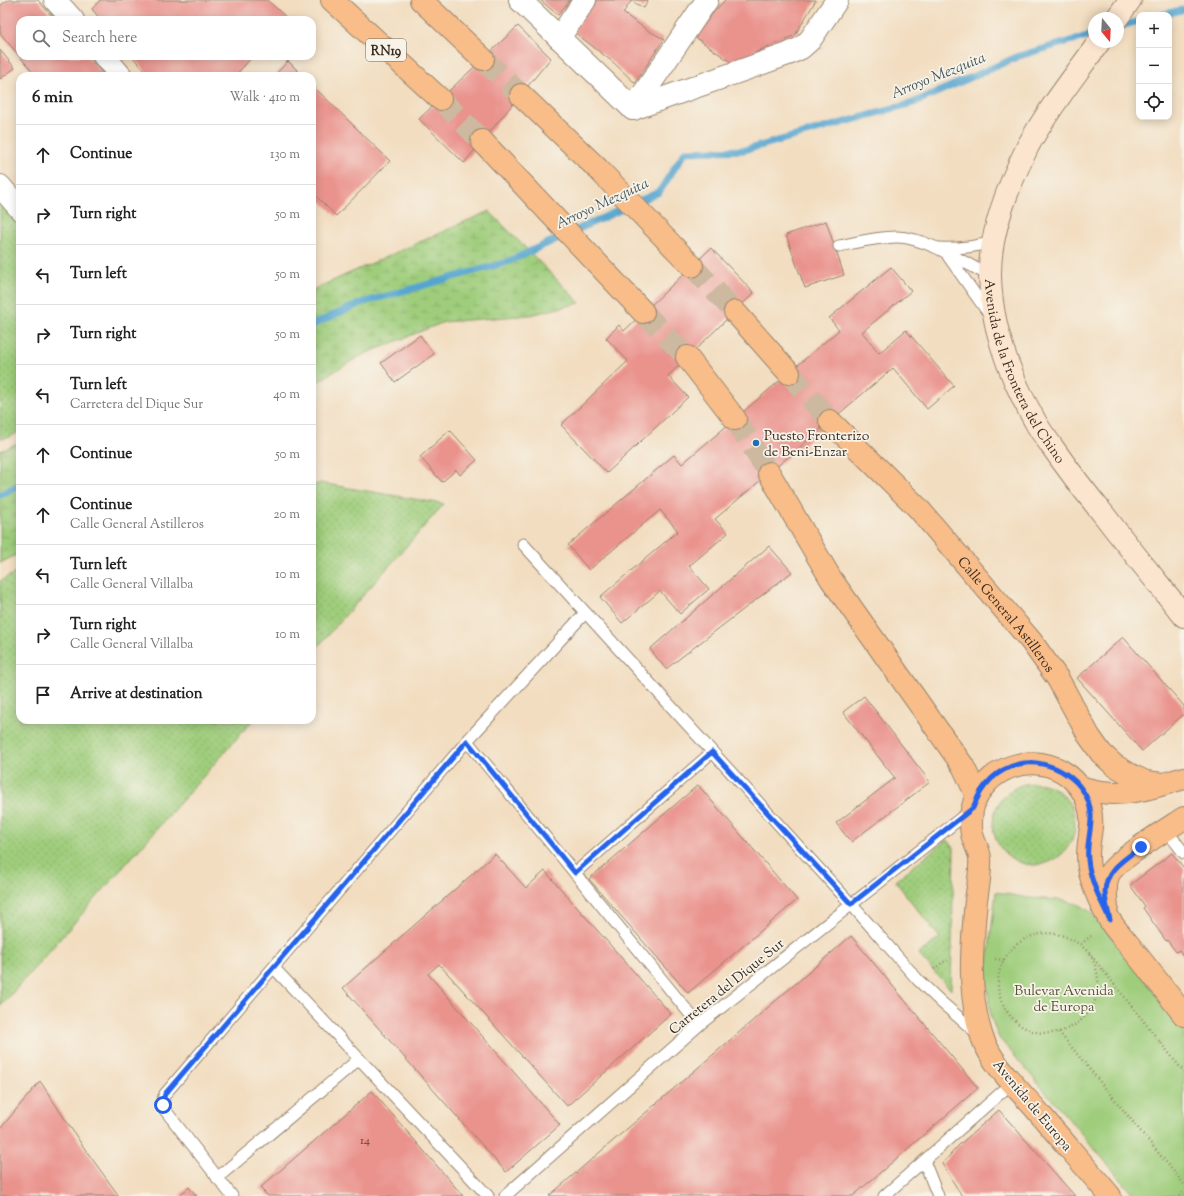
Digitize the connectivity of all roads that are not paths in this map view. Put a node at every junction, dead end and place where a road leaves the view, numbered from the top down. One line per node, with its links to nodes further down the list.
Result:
1 (55, 0): 10 (street)
2 (332, 0): 17 (main road, RN19)
3 (421, 0): 13 (main road)
4 (520, 0): 11 (street)
5 (585, 0): 11 (street)
6 (707, 0): 18 (street)
7 (836, 0): 18 (street)
8 (1130, 0): 9 (main road)
9 (1121, 12)
10 (69, 16)
11 (559, 38): 18 (street)
12 (1095, 48): 22 (main road, Avenida de la Frontera del Chino)
13 (484, 59)
14 (107, 60): 15 (street)
15 (118, 72)
16 (521, 95): 25 (main road)
17 (440, 99)
18 (633, 109)
19 (482, 141): 27 (main road)
20 (0, 186): 21 (street)
21 (16, 204)
22 (994, 242): 24 (lane); 26 (main road, Avenida de la Frontera del Chino)
23 (839, 246): 24 (lane)
24 (941, 250): 26 (lane); 29 (lane)
25 (689, 263)
26 (990, 276): 29 (main road, Avenida de la Frontera del Chino)
27 (643, 312)
28 (735, 312): 31 (main road)
29 (996, 324): 36 (main road, Avenida de la Frontera del Chino)
30 (687, 357): 32 (main road)
31 (789, 373)
32 (735, 419)
33 (830, 421): 41 (main road, Calle General Astilleros)
34 (769, 473): 43 (main road)
35 (523, 544): 37 (lane)
36 (1180, 611)
37 (585, 613): 38 (lane); 39 (lane)
38 (467, 741): 46 (lane); 49 (lane)
39 (712, 752): 46 (lane); 47 (lane)
40 (1184, 778): 41 (main road, Calle General Astilleros)
41 (1163, 784): 42 (main road)
42 (1080, 787): 43 (main road); 48 (main road)
43 (975, 802): 47 (lane, Carretera del Dique Sur); 52 (main road, Avenida de Europa)
44 (1175, 824): 45 (lane); 48 (main road)
45 (1184, 853)
46 (575, 873): 51 (lane)
47 (851, 904): 51 (lane, Carretera del Dique Sur); 52 (lane)
48 (1110, 920): 50 (main road)
49 (274, 968): 53 (lane); 56 (lane)
50 (1184, 1015)
51 (699, 1025): 59 (lane, Carretera del Dique Sur)
52 (983, 1038): 54 (main road, Avenida de Europa)
53 (359, 1059): 56 (lane); 58 (lane)
54 (1012, 1083): 55 (lane); 62 (main road, Avenida de Europa)
55 (924, 1161): 60 (lane); 61 (lane)
56 (217, 1178): 57 (lane)
57 (232, 1196)
58 (488, 1196)
59 (506, 1196)
60 (884, 1196)
61 (938, 1196)
62 (1110, 1196)

